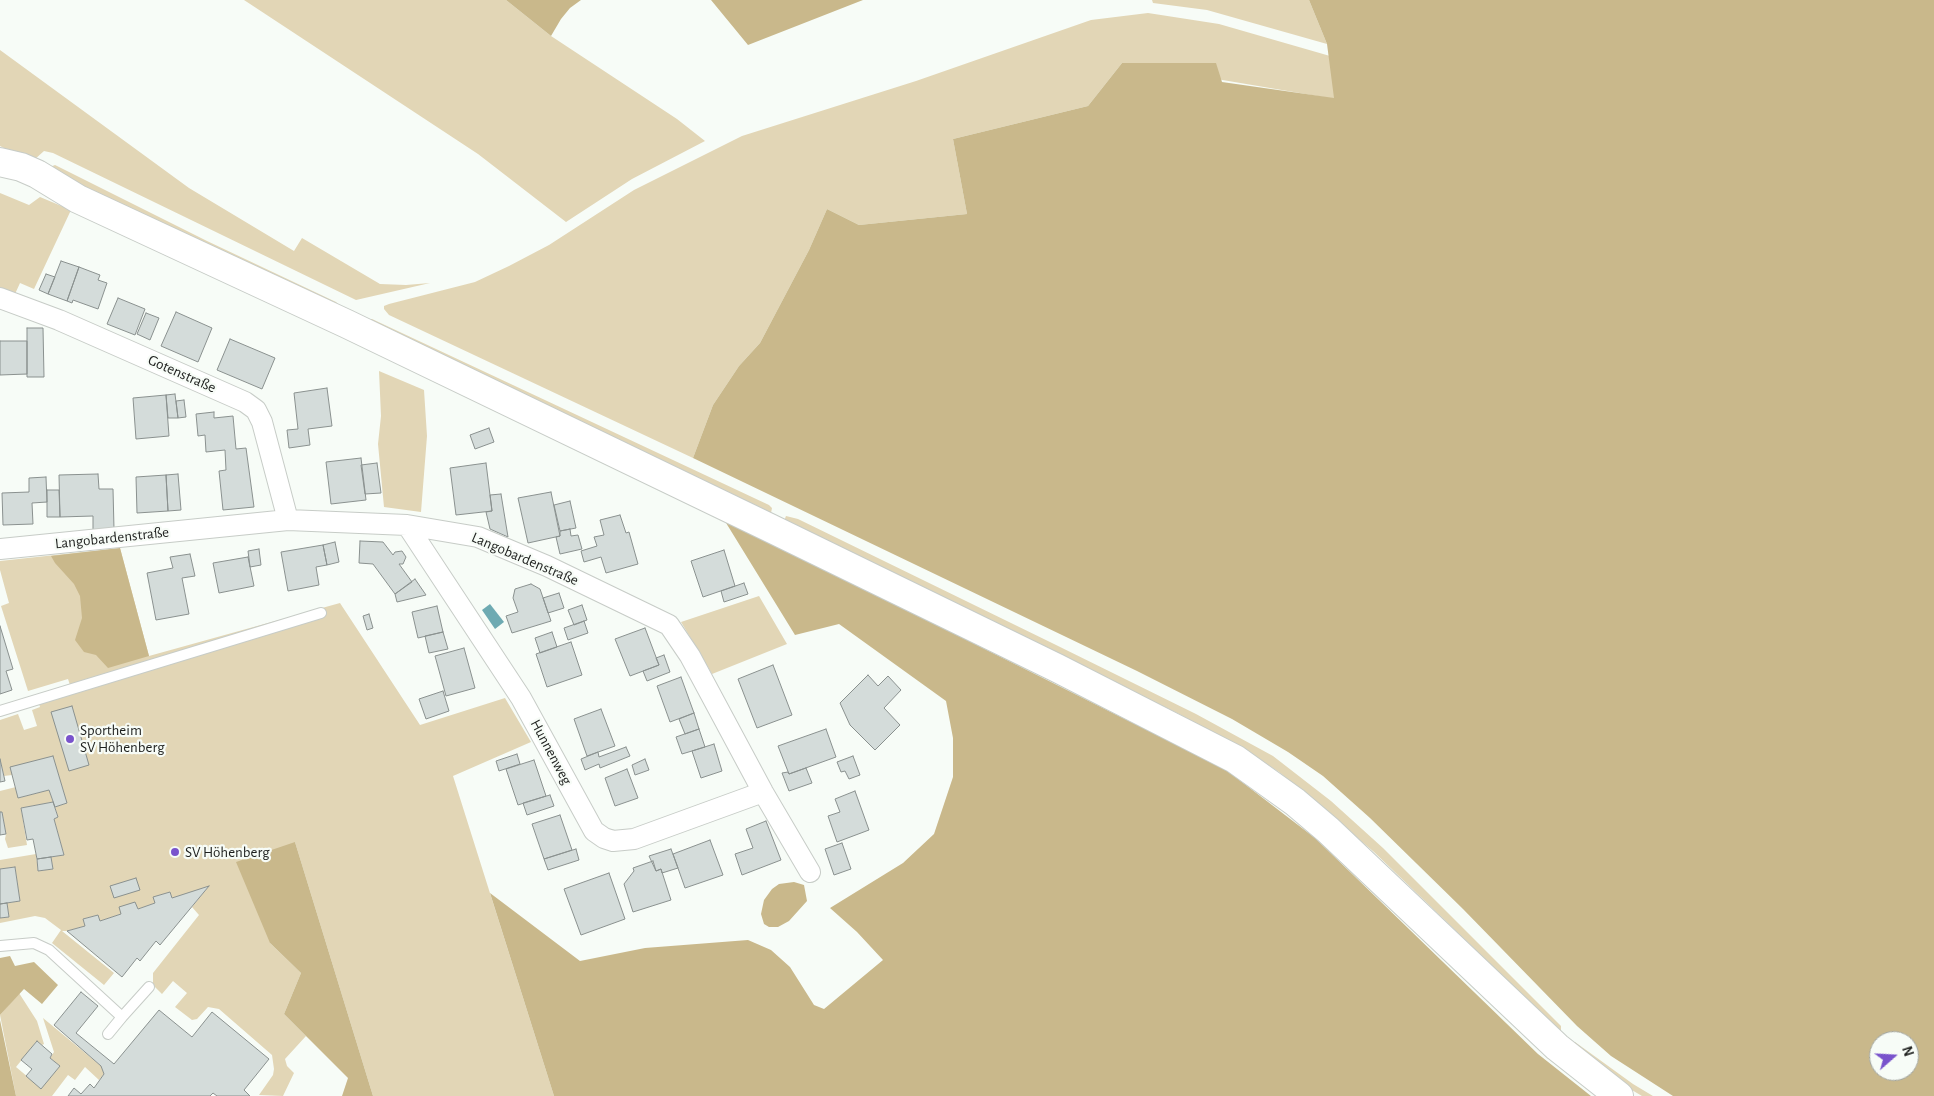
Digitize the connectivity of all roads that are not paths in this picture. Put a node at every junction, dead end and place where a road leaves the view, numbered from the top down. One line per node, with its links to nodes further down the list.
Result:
1 (0, 162): 14 (main road)
2 (0, 298): 3 (street, Gotenstraße)
3 (288, 520): 4 (street, Langobardenstraße); 5 (street, Langobardenstraße)
4 (406, 525): 8 (street, Langobardenstraße); 8 (street, Hunnenweg)
5 (0, 549)
6 (321, 613): 7 (lane)
7 (0, 711)
8 (763, 792): 9 (street, Langobardenstraße)
9 (810, 872)
10 (0, 946): 12 (lane)
11 (148, 987): 12 (lane)
12 (122, 1017): 13 (lane)
13 (108, 1034)
14 (1619, 1096)

